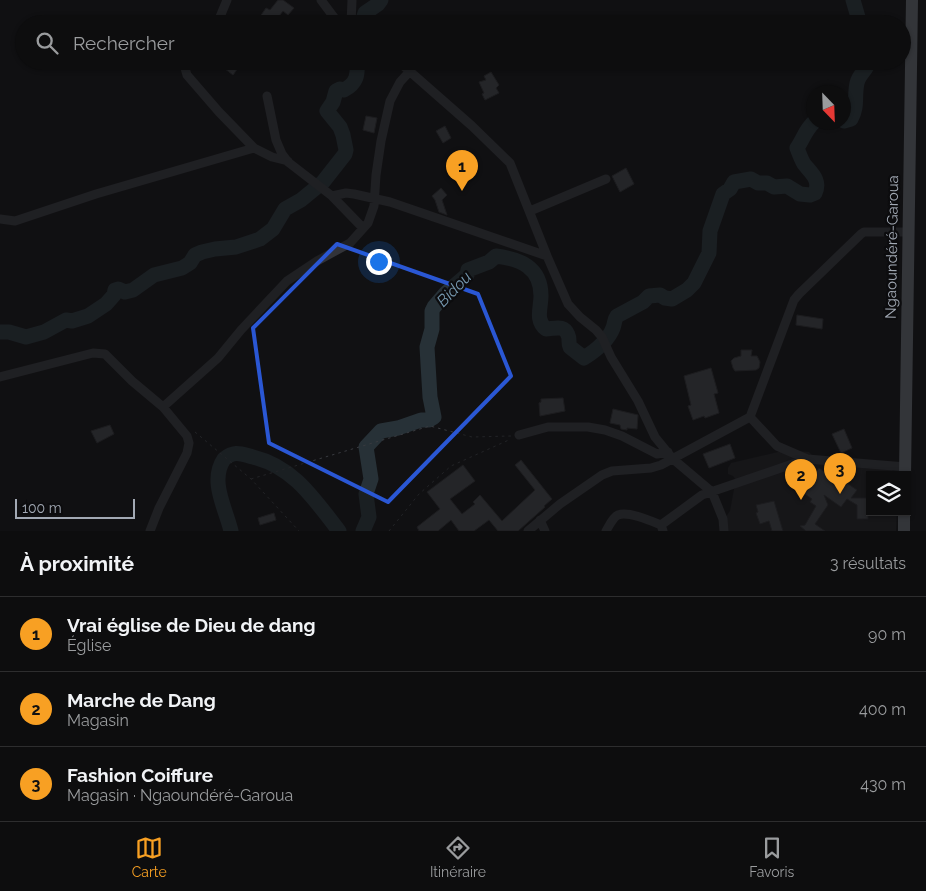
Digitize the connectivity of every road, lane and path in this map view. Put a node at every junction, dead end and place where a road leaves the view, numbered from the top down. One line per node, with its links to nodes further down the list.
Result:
1 (227, 0): 5 (street)
2 (322, 0): 6 (street)
3 (352, 0): 7 (street)
4 (912, 0): 19 (highway, Ngaoundéré-Garoua)
5 (221, 15)
6 (333, 15)
7 (351, 15)
8 (186, 70): 11 (street)
9 (410, 71): 15 (street); 16 (street)
10 (267, 96): 12 (street)
11 (254, 148): 12 (street); 17 (street)
12 (288, 162): 14 (street)
13 (606, 179): 16 (street)
14 (332, 196): 15 (street); 18 (street)
15 (376, 198): 18 (street); 20 (street)
16 (530, 212): 20 (street)
17 (0, 218)
18 (363, 228): 22 (street)
19 (908, 232): 23 (street); 28 (highway, Ngaoundéré-Garoua)
20 (546, 256): 26 (street)
21 (0, 377): 22 (street)
22 (163, 407): 34 (street)
23 (750, 417): 26 (street); 27 (street)
24 (193, 430): 29 (path)
25 (519, 435): 26 (street); 29 (path); 36 (path)
26 (671, 455): 30 (street); 32 (street)
27 (807, 459): 28 (street); 30 (street)
28 (906, 471)
29 (251, 479): 35 (path)
30 (712, 492): 33 (street); 40 (street)
31 (904, 516): 41 (highway)
32 (540, 520): 37 (street); 38 (street)
33 (662, 528): 39 (street)
34 (150, 531)
35 (299, 531)
36 (389, 531)
37 (528, 531)
38 (545, 531)
39 (606, 531)
40 (724, 531)
41 (904, 531)

